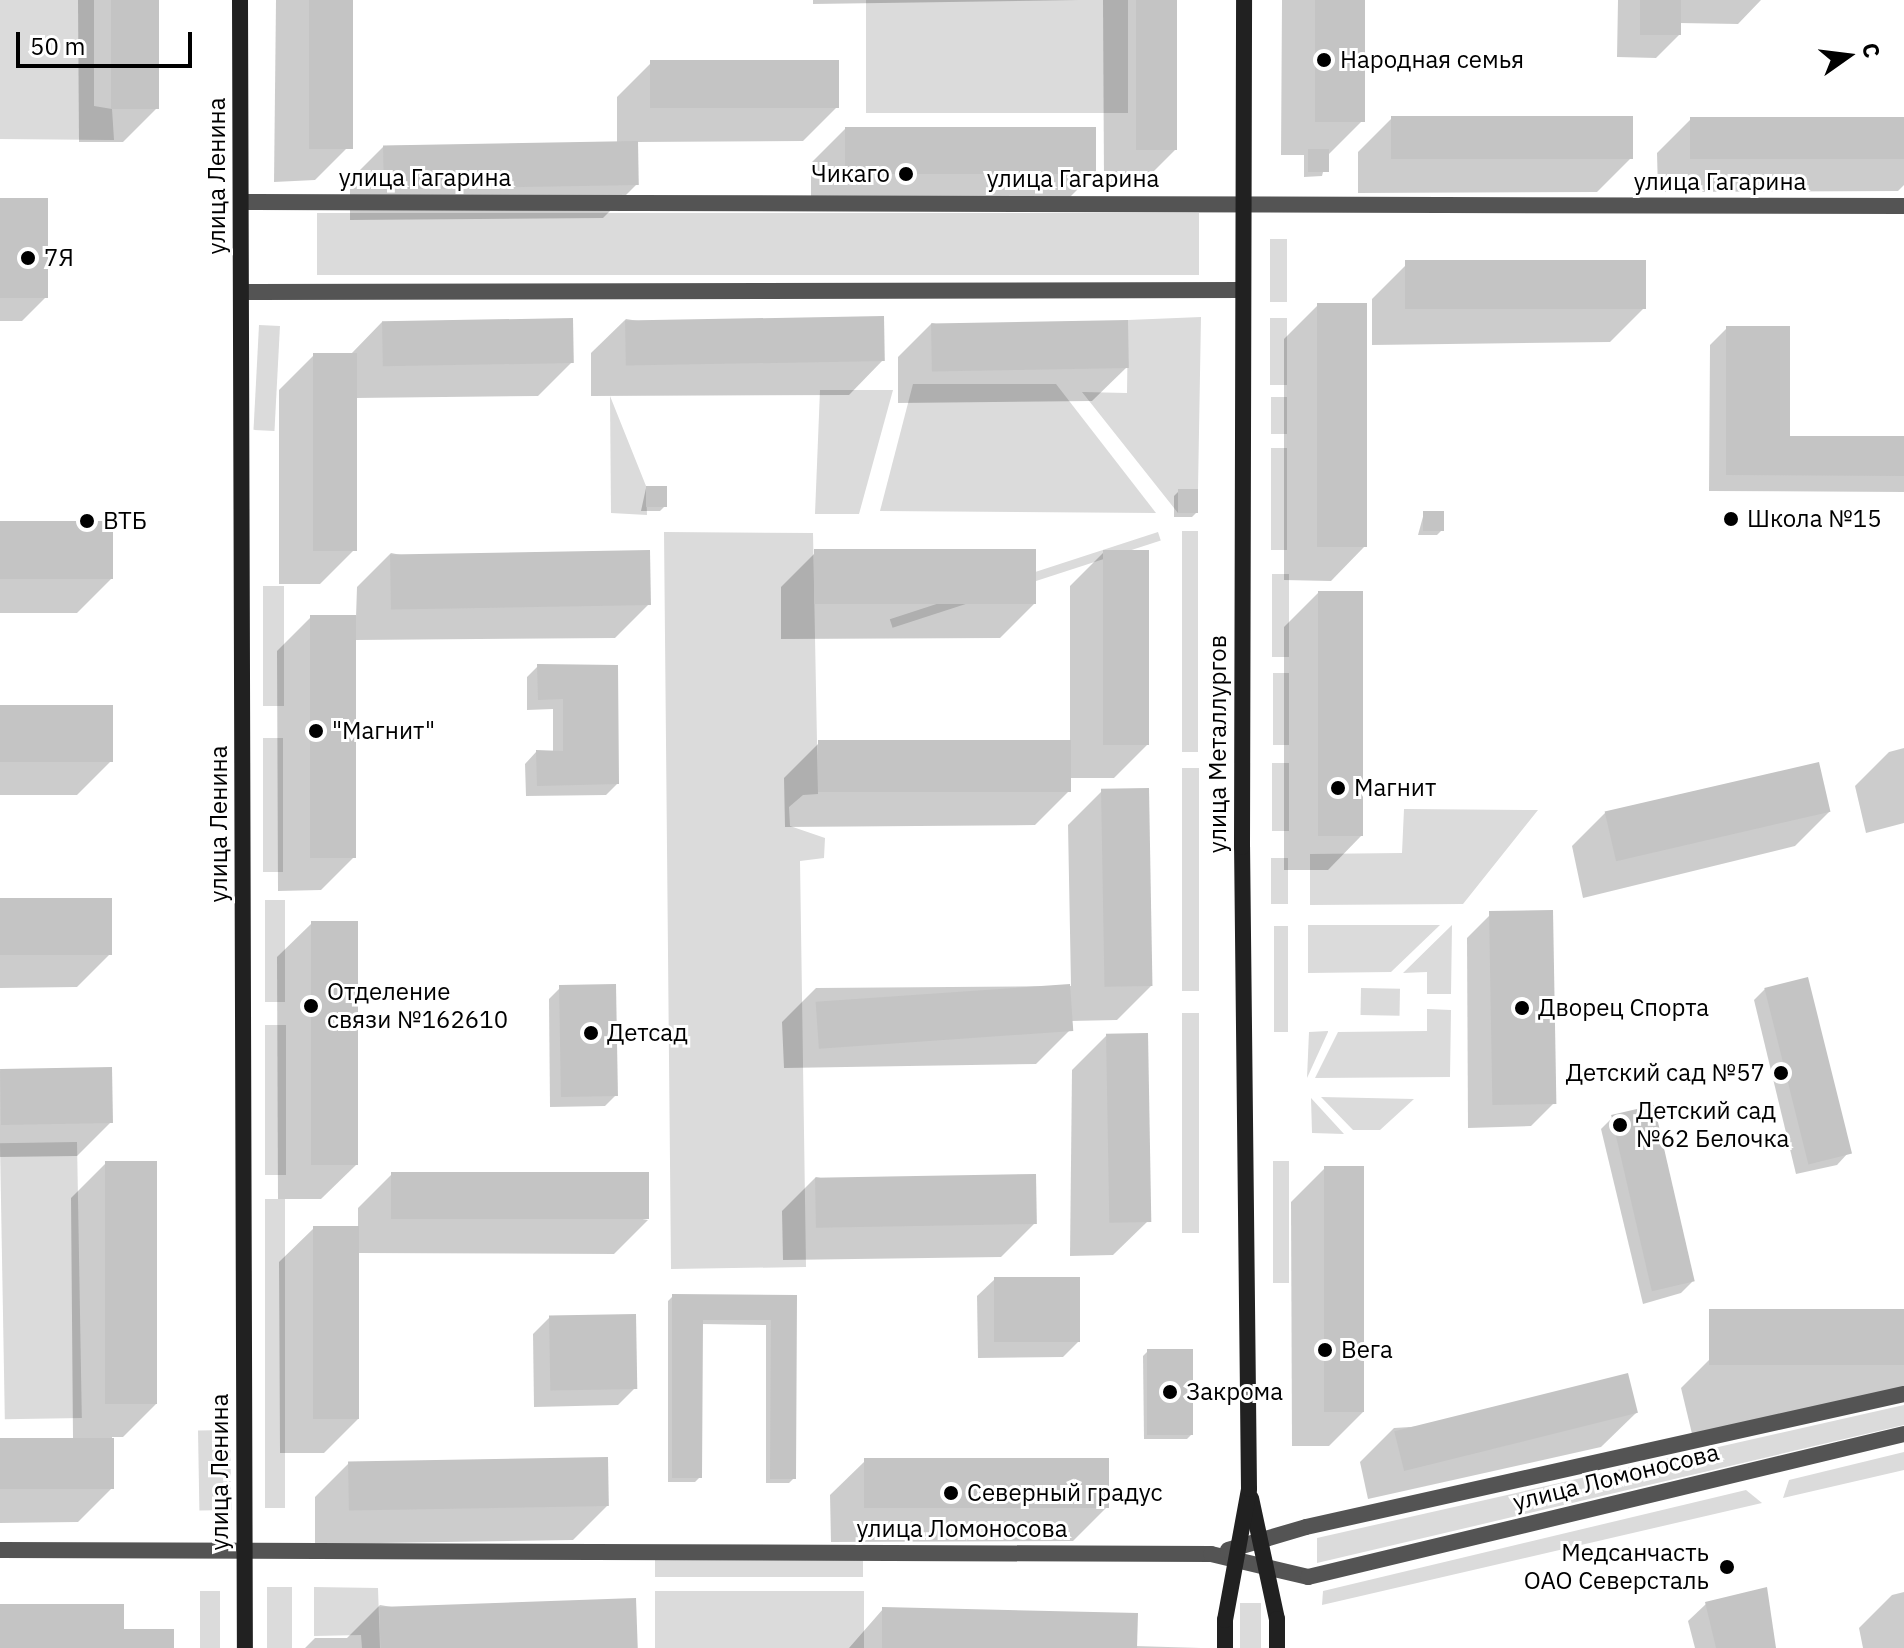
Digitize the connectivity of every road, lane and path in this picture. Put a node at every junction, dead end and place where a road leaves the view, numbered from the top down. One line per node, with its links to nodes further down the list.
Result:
1 (240, 0): 3 (street, улица Ленина)
2 (1244, 0): 4 (street, улица Металлургов)
3 (241, 202): 4 (street, улица Гагарина); 7 (street, улица Ленина)
4 (1245, 203): 5 (street, улица Гагарина); 6 (street, улица Металлургов)
5 (1904, 206)
6 (1243, 290): 7 (street); 10 (street, улица Металлургов)
7 (241, 292): 12 (street, улица Ленина)
8 (1904, 1394): 11 (street, улица Ломоносова)
9 (1904, 1434): 15 (street, улица Ломоносова)
10 (1249, 1489): 11 (street, улица Металлургов); 14 (street, улица Металлургов)
11 (1262, 1541): 14 (street, улица Ломоносова); 15 (street, улица Металлургов)
12 (245, 1547): 13 (street, улица Ломоносова); 14 (street, улица Ломоносова); 16 (street, улица Ленина)
13 (0, 1550)
14 (1239, 1554): 15 (street, улица Ломоносова); 17 (street, улица Металлургов)
15 (1268, 1569): 18 (street, улица Металлургов)
16 (245, 1648)
17 (1225, 1648)
18 (1277, 1648)

